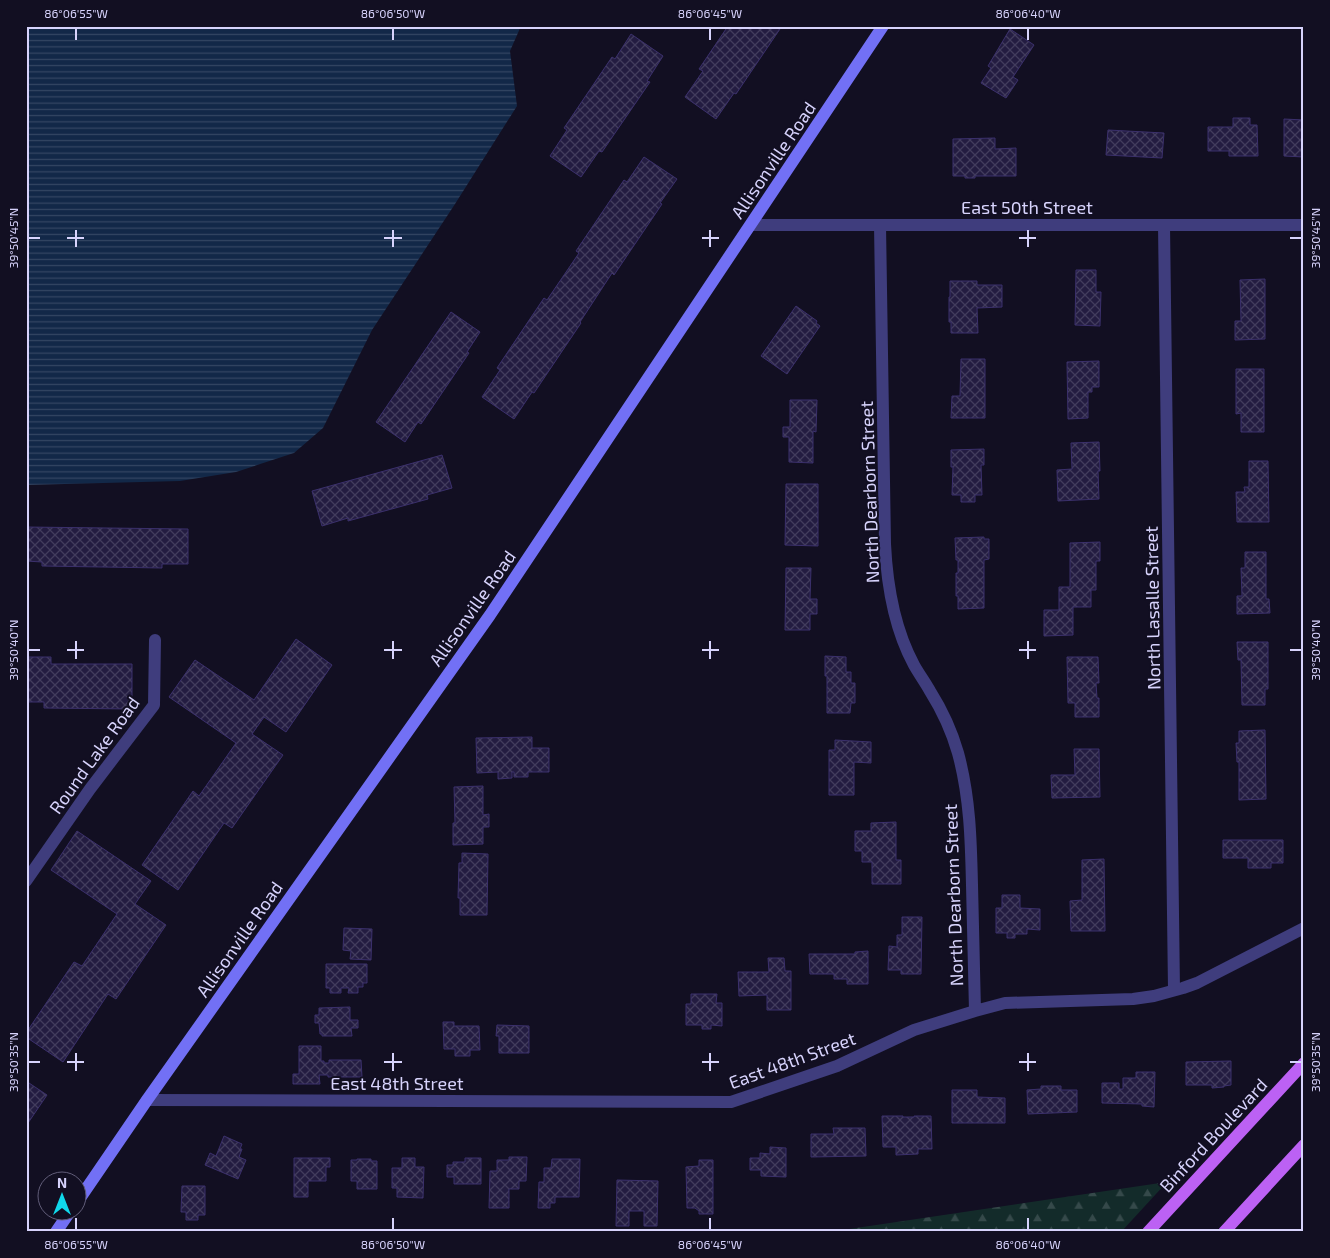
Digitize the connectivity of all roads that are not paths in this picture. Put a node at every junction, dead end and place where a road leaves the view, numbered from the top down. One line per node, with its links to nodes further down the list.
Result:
1 (883, 26): 3 (main road, Allisonville Road)
2 (1304, 224): 5 (street, East 50th Street)
3 (750, 225): 4 (street, East 50th Street); 12 (main road, Allisonville Road)
4 (880, 225): 5 (street, East 50th Street); 10 (street, North Dearborn Street)
5 (1164, 225): 9 (street, North Lasalle Street)
6 (155, 640): 7 (street, Round Lake Road)
7 (26, 880)
8 (1304, 928): 9 (street, East 48th Street)
9 (1174, 990): 10 (street, East 48th Street)
10 (975, 1011): 12 (street, East 48th Street)
11 (1304, 1063): 17 (main road, Binford Boulevard)
12 (147, 1100): 14 (main road, Allisonville Road)
13 (1304, 1145): 18 (main road)
14 (88, 1186)
15 (64, 1220): 16 (main road)
16 (56, 1232)
17 (1148, 1232)
18 (1224, 1232)

